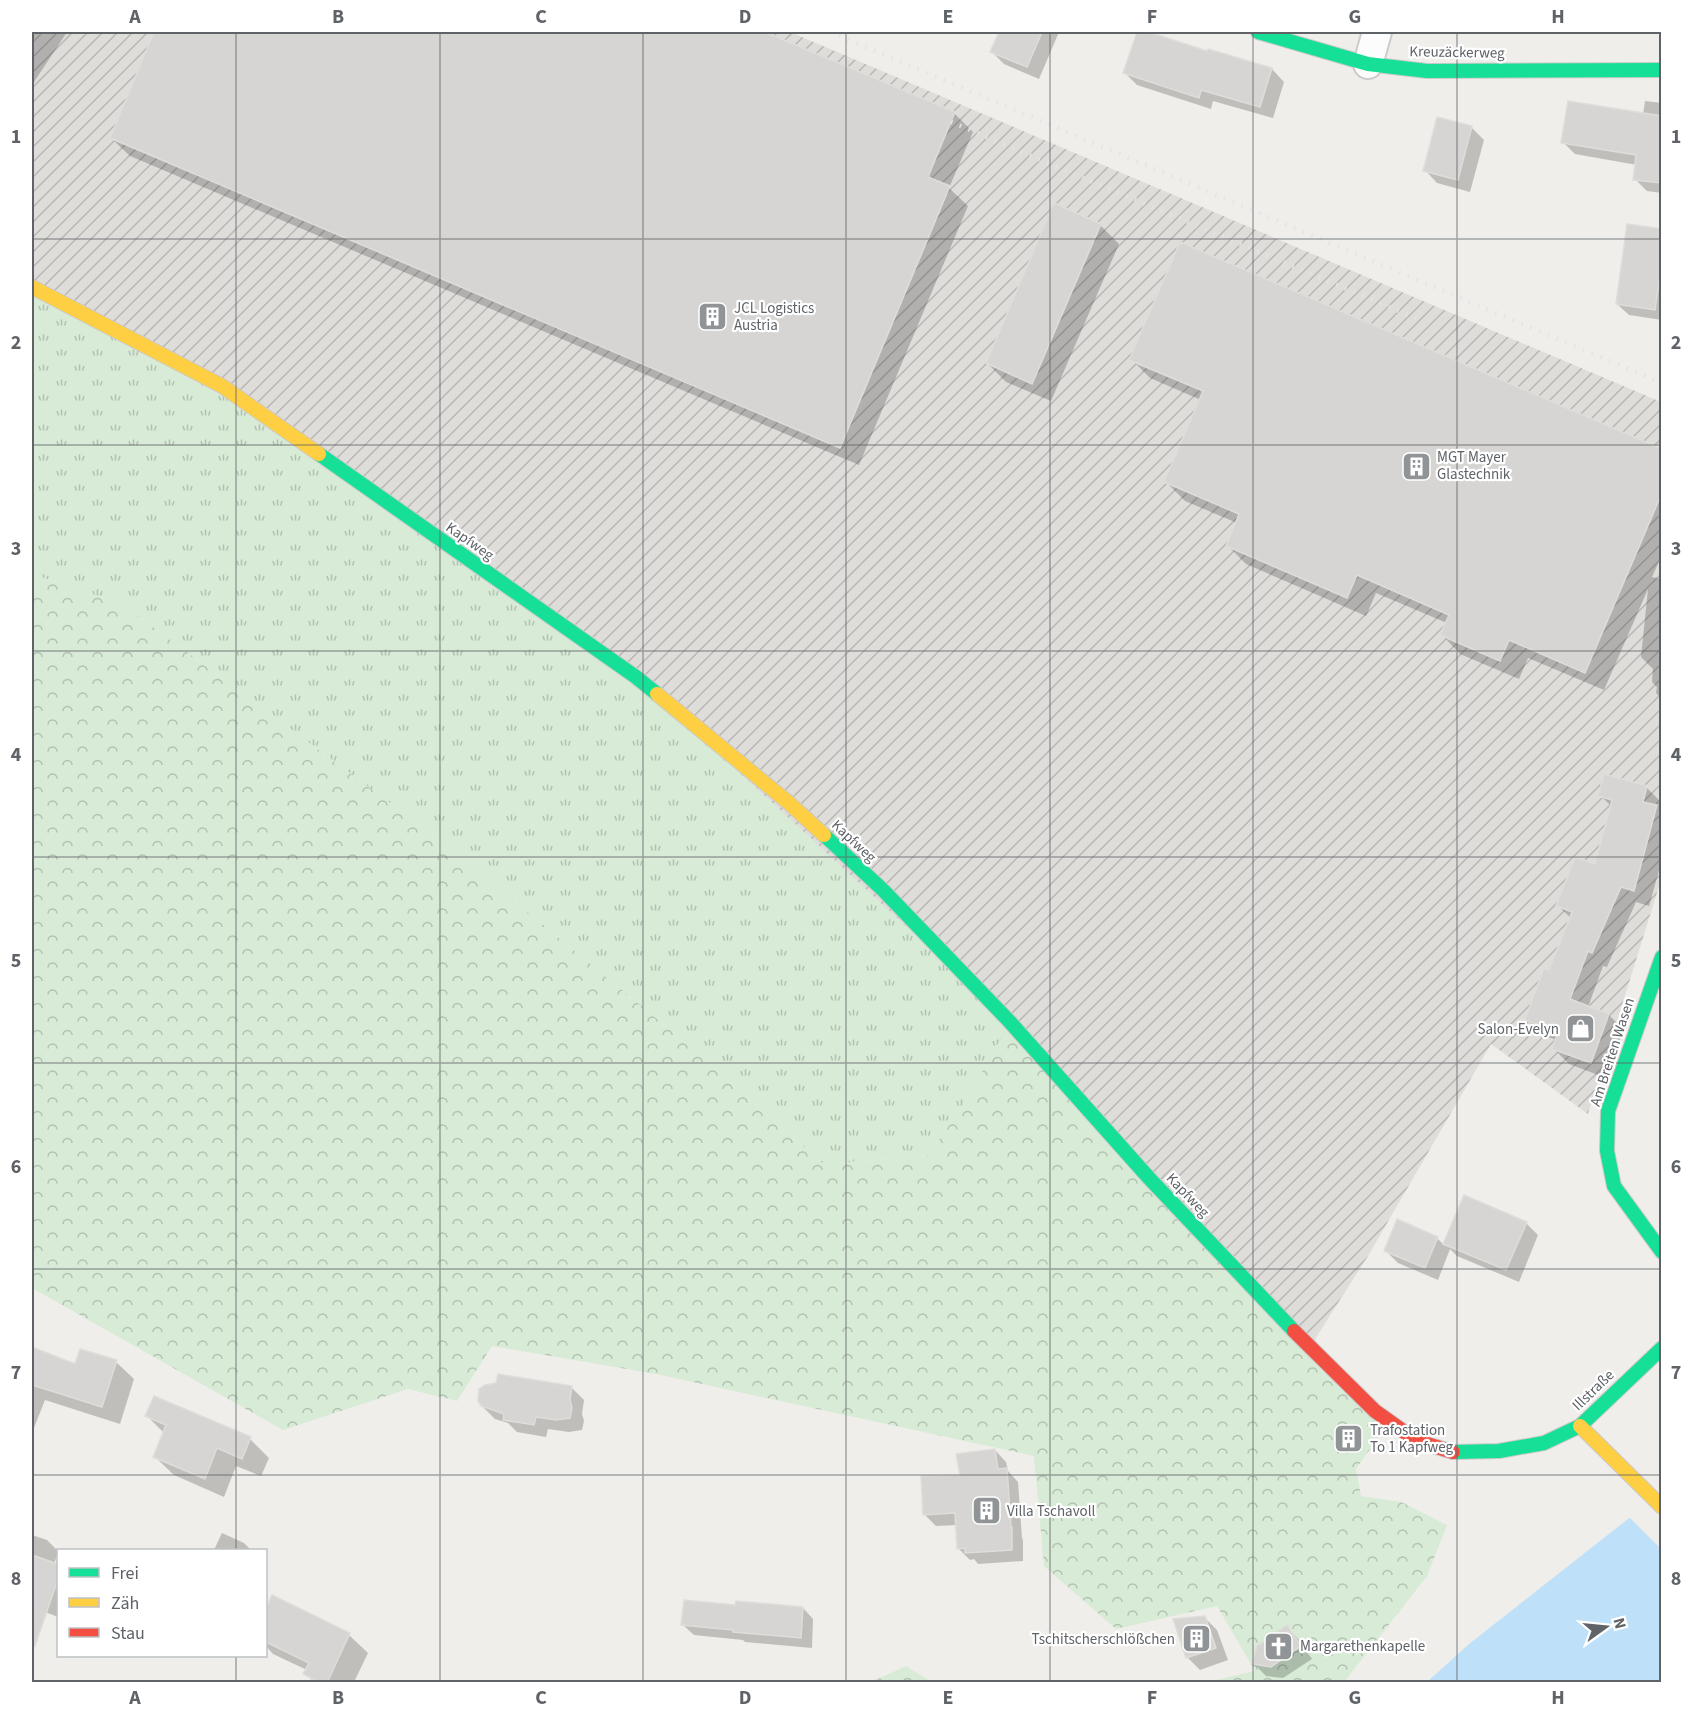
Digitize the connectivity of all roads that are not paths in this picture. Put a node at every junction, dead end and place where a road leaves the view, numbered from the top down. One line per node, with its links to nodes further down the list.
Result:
1 (1258, 32): 3 (street, Kreuzäckerweg)
2 (1377, 32): 3 (street)
3 (1368, 64): 4 (street, Kreuzäckerweg)
4 (1662, 70)
5 (32, 287): 9 (street, Kapfweg)
6 (1662, 957): 7 (street, Am Breiten Wasen)
7 (1662, 1252)
8 (1662, 1348): 9 (street, Illstraße)
9 (1580, 1426): 10 (street, Illstraße)
10 (1662, 1507)

